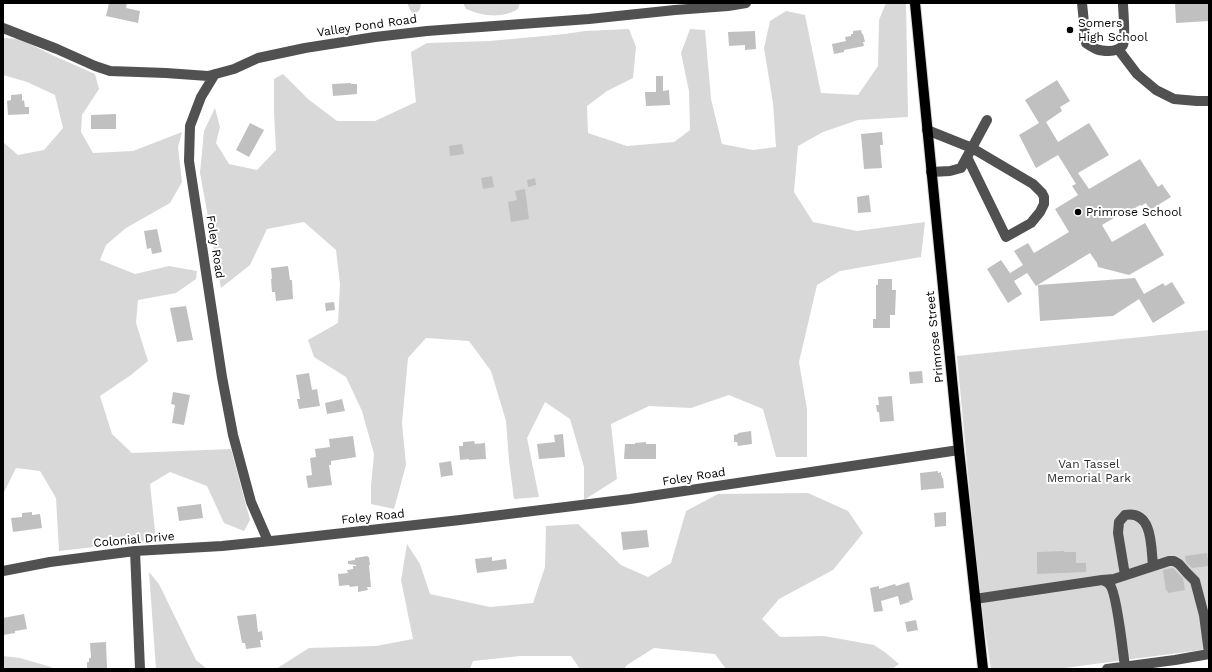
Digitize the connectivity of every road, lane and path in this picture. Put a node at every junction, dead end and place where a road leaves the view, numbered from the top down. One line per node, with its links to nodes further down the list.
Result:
1 (746, 3): 7 (street, Valley Pond Road)
2 (915, 3): 10 (main road, Primrose Street)
3 (1082, 3): 6 (street)
4 (1122, 3): 6 (street)
5 (3, 28): 7 (street, Valley Pond Road)
6 (1118, 49): 8 (street)
7 (215, 74): 15 (street, Foley Road)
8 (1209, 101)
9 (987, 120): 11 (street)
10 (927, 130): 11 (street); 13 (main road, Primrose Street)
11 (972, 148): 12 (street); 12 (street)
12 (967, 157): 13 (street)
13 (932, 172): 14 (main road, Primrose Street)
14 (959, 450): 15 (street, Foley Road); 21 (main road, Primrose Street)
15 (268, 541): 16 (street, Colonial Drive)
16 (135, 551): 18 (street, Colonial Drive); 25 (street)
17 (1153, 566): 19 (street); 19 (street); 22 (street)
18 (3, 571)
19 (1125, 575): 20 (street)
20 (1106, 582): 21 (street); 24 (street)
21 (975, 599): 26 (main road, Primrose Street)
22 (1209, 654): 23 (street)
23 (1176, 665): 24 (street)
24 (1125, 667): 27 (street)
25 (140, 669)
26 (983, 669)
27 (1107, 669)

